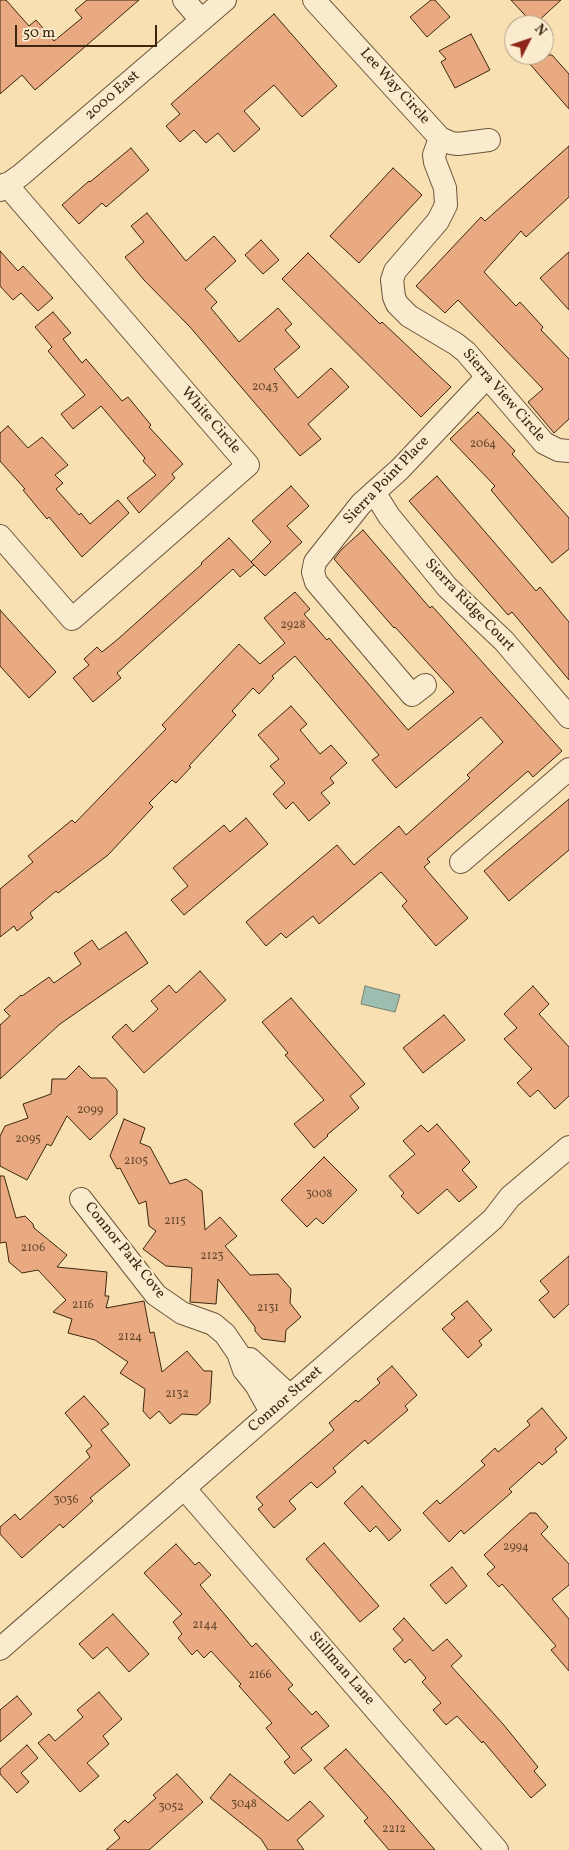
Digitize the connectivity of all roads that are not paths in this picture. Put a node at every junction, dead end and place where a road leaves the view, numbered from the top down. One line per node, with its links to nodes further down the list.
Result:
1 (184, 0): 4 (street)
2 (225, 0): 4 (street, 2000 East)
3 (314, 0): 5 (street, Lee Way Circle)
4 (201, 20): 7 (street, 2000 East)
5 (440, 138): 6 (street, Lee Way Circle); 8 (street, Sierra View Circle)
6 (489, 140)
7 (3, 187): 11 (street, White Circle)
8 (487, 377): 9 (street, Sierra View Circle); 10 (street, Sierra Point Place)
9 (569, 451)
10 (374, 492): 12 (street, Sierra Point Place); 13 (street, Sierra Ridge Court)
11 (0, 536)
12 (424, 685)
13 (569, 717)
14 (569, 769): 15 (street)
15 (461, 862)
16 (569, 1147): 19 (street, Connor Street)
17 (81, 1199): 18 (street, Connor Park Cove)
18 (238, 1353): 19 (street, Connor Park Cove); 20 (street, Connor Park Cove)
19 (290, 1396): 20 (street, Connor Street)
20 (271, 1412): 21 (street, Connor Street)
21 (184, 1488): 22 (street, Connor Street); 23 (street, Stillman Lane)
22 (4, 1639)
23 (497, 1850)

